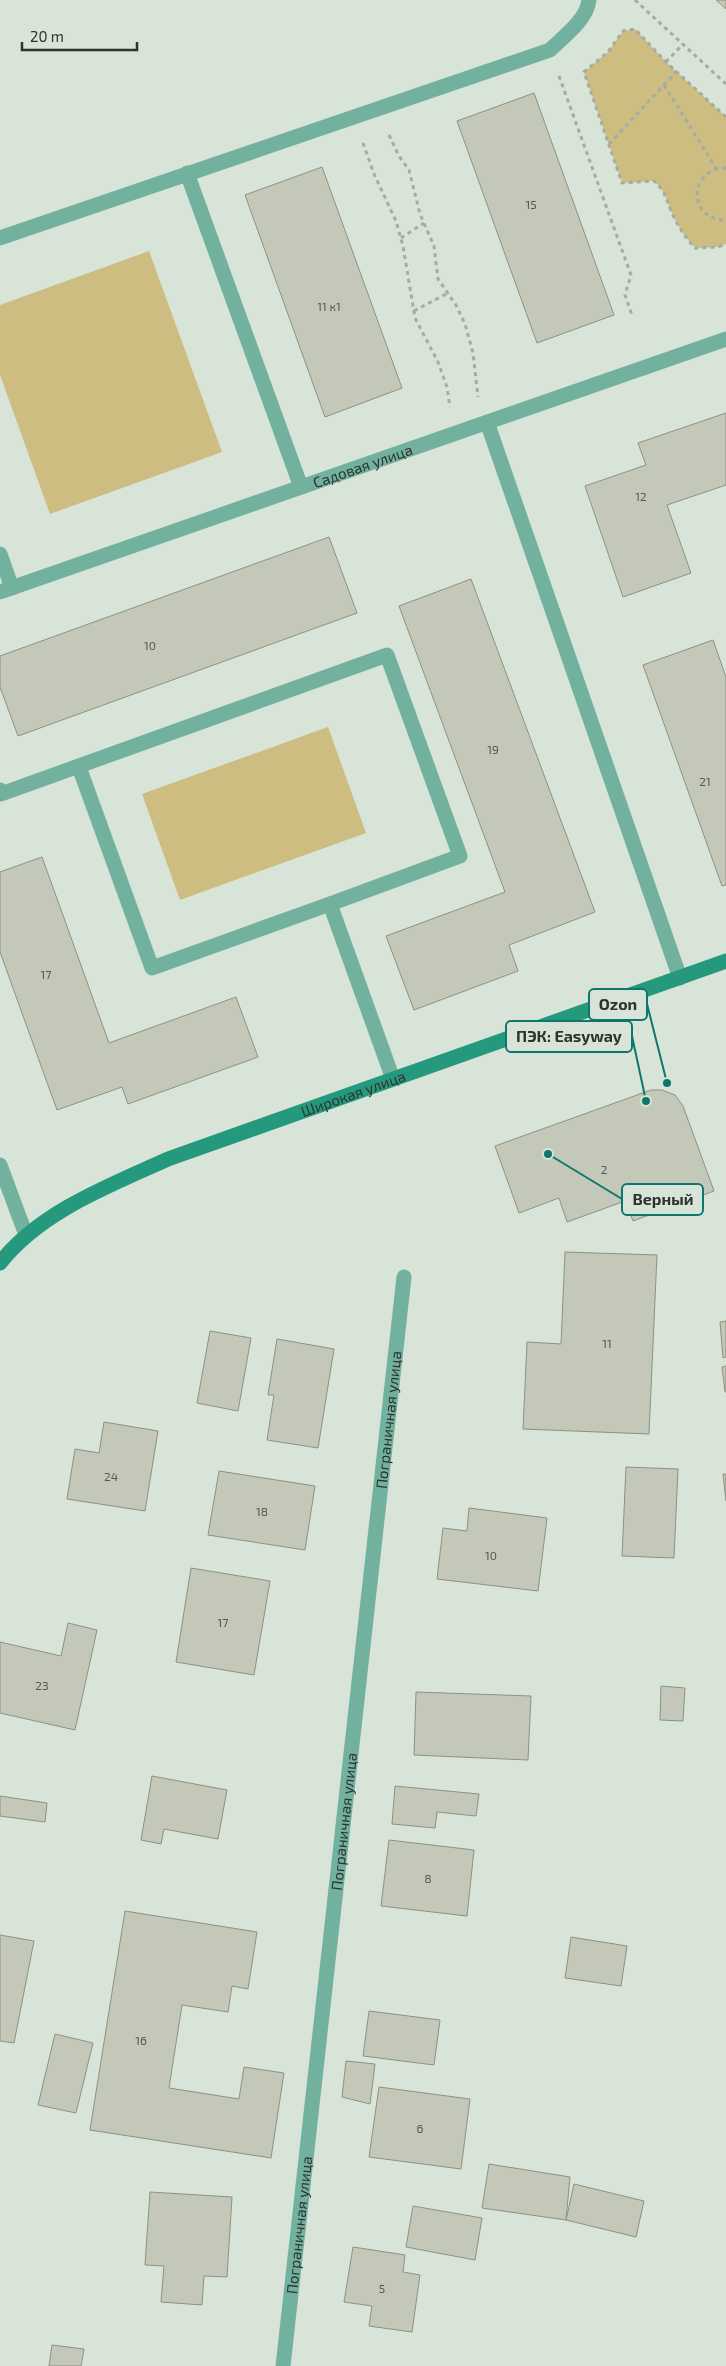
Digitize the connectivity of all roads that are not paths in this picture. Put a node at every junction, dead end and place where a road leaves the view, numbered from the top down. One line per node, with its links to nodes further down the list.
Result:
1 (589, 0): 2 (street)
2 (187, 173): 3 (street); 6 (street)
3 (0, 238)
4 (726, 339): 5 (street, Садовая улица)
5 (487, 422): 6 (street, Садовая улица); 13 (street)
6 (301, 488): 8 (street, Садовая улица)
7 (0, 554): 8 (street)
8 (6, 590)
9 (79, 767): 10 (street); 11 (street); 11 (street)
10 (0, 790)
11 (330, 904): 14 (street)
12 (726, 961): 13 (street, Широкая улица)
13 (680, 978): 14 (street, Широкая улица)
14 (393, 1079): 16 (street, Широкая улица)
15 (0, 1165): 16 (street)
16 (26, 1235): 17 (street, Широкая улица)
17 (2, 1257)
18 (404, 1277): 19 (street, Пограничная улица)
19 (283, 2366)

